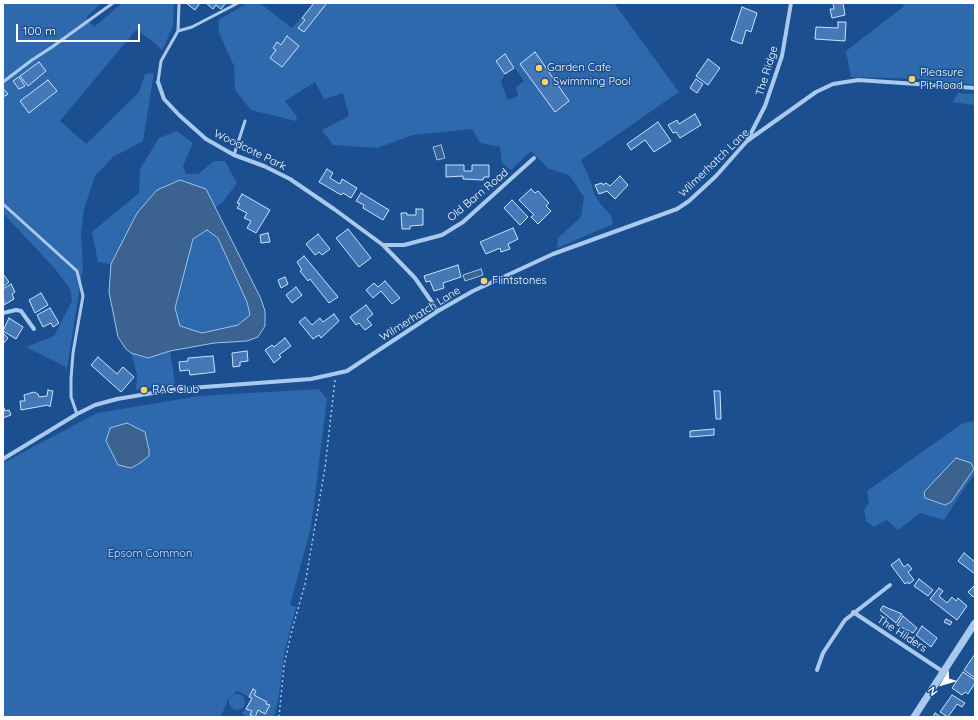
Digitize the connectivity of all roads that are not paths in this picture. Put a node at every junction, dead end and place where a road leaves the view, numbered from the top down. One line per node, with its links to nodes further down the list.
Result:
1 (113, 3): 6 (lane)
2 (180, 3): 5 (lane)
3 (238, 3): 5 (lane)
4 (791, 3): 10 (street, The Ridge)
5 (178, 31): 7 (lane)
6 (3, 82)
7 (158, 82): 11 (street, Woodcote Park)
8 (975, 88): 10 (street, Wilmerhatch Lane)
9 (246, 121): 11 (lane)
10 (747, 141): 15 (street, Wilmerhatch Lane)
11 (234, 155): 14 (street, Woodcote Park)
12 (534, 158): 14 (street, Old Barn Road)
13 (3, 204): 18 (lane)
14 (382, 245): 15 (street)
15 (438, 311): 18 (street, Wilmerhatch Lane)
16 (3, 313): 17 (street)
17 (34, 329)
18 (78, 414): 19 (street, Wilmerhatch Lane)
19 (3, 459)
20 (890, 585): 21 (street)
21 (852, 612): 23 (street); 24 (street, The Hilders)
22 (975, 623): 24 (street)
23 (818, 670)
24 (942, 671): 25 (street)
25 (914, 717)

